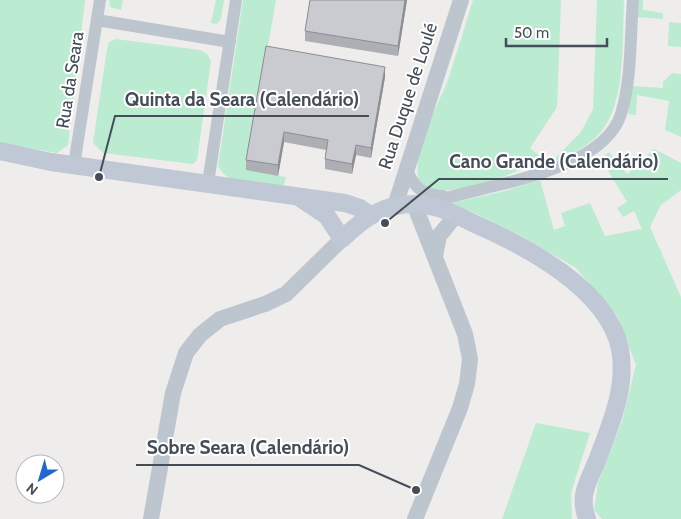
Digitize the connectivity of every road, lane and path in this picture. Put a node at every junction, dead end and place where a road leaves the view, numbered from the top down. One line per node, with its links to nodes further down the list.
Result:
1 (100, 0): 5 (street, Rua da Seara)
2 (236, 0): 6 (street)
3 (460, 0): 9 (street, Rua Duque de Loulé)
4 (633, 0): 11 (street)
5 (97, 20): 6 (street); 8 (street, Rua da Seara)
6 (230, 42): 10 (street)
7 (0, 151): 8 (main road)
8 (74, 165): 10 (main road)
9 (406, 168): 11 (street); 14 (street, Rua Duque de Loulé)
10 (208, 183): 12 (main road)
11 (448, 196): 13 (street)
12 (300, 198): 15 (main road); 17 (main road)
13 (419, 205): 14 (main road); 16 (main road); 18 (street)
14 (395, 206): 15 (main road)
15 (370, 215): 17 (main road)
16 (456, 215): 18 (street); 21 (main road)
17 (342, 239): 19 (street)
18 (435, 256): 20 (street)
19 (151, 519)
20 (415, 519)
21 (587, 519)

